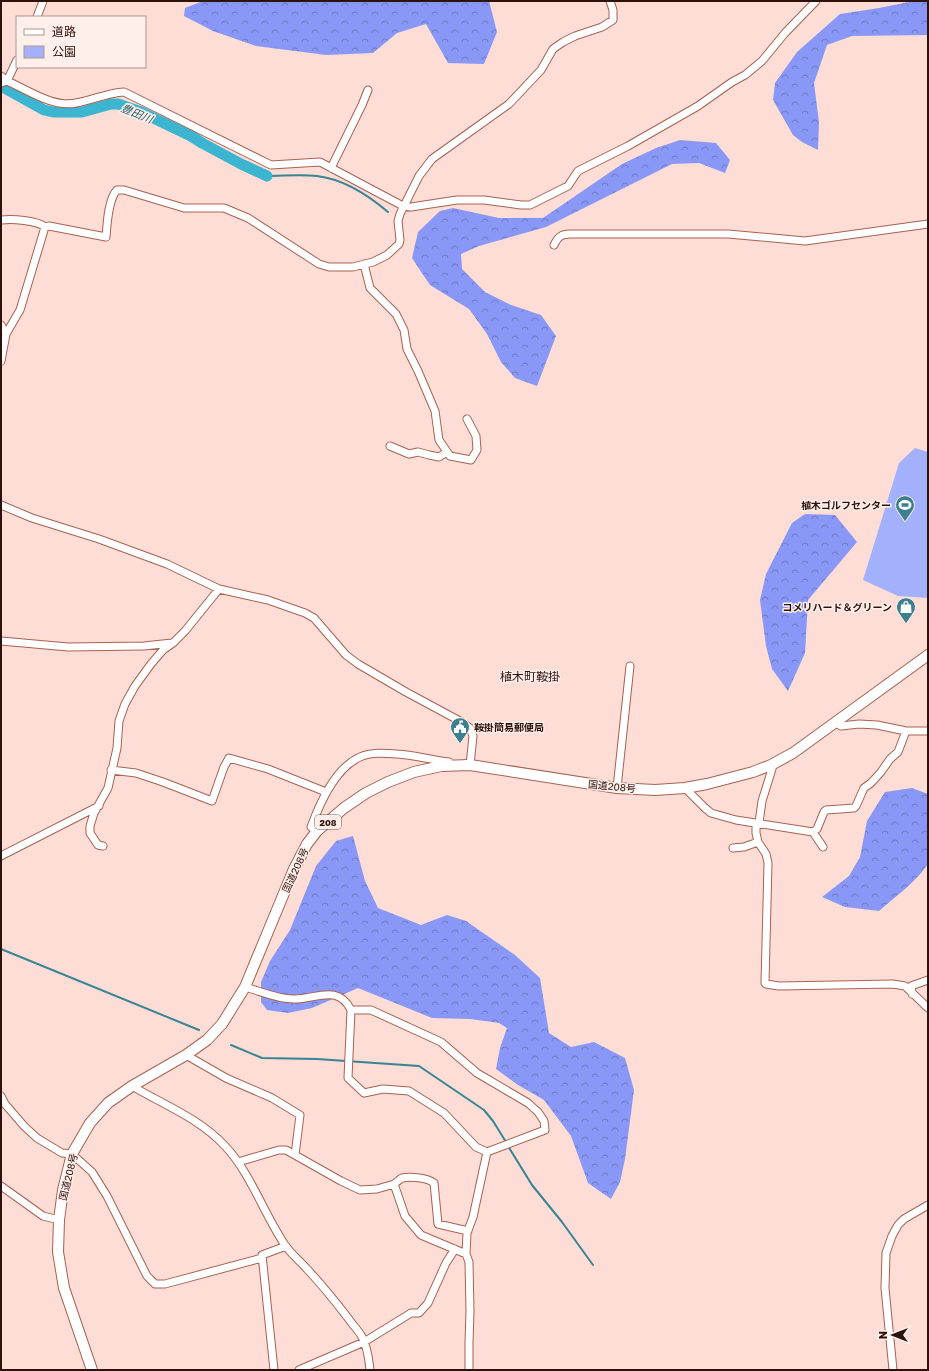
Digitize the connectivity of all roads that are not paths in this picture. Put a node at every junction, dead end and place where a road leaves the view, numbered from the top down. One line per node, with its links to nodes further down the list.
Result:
1 (43, 1): 4 (street)
2 (610, 1): 9 (street)
3 (816, 1): 9 (street)
4 (37, 16)
5 (16, 61): 6 (street)
6 (3, 80): 8 (street)
7 (368, 90): 8 (street)
8 (331, 168): 9 (street)
9 (403, 206): 14 (street)
10 (1, 220): 12 (street)
11 (928, 224): 13 (street)
12 (45, 227): 14 (street); 16 (street)
13 (554, 245)
14 (364, 264): 20 (street)
15 (1, 325): 16 (street)
16 (6, 334): 17 (street)
17 (1, 361)
18 (466, 419): 20 (street)
19 (390, 446): 20 (street)
20 (447, 452)
21 (1, 505): 22 (street)
22 (219, 589): 24 (street); 30 (street)
23 (1, 641): 24 (street)
24 (173, 643): 32 (street)
25 (928, 655): 27 (highway, 国道208号 / 208)
26 (630, 666): 33 (street)
27 (835, 722): 28 (street); 31 (highway, 国道208号 / 208)
28 (906, 731): 29 (street); 39 (street)
29 (928, 731)
30 (470, 765): 33 (highway, 国道208号 / 208); 35 (street); 38 (highway, 国道208号 / 208)
31 (771, 765): 34 (highway, 国道208号 / 208); 37 (street)
32 (112, 770): 35 (street); 36 (street)
33 (617, 788): 34 (highway, 国道208号 / 208)
34 (684, 788): 37 (street)
35 (326, 792): 38 (street)
36 (99, 806): 41 (street); 44 (street)
37 (757, 823): 39 (street); 40 (street)
38 (317, 832): 46 (highway, 国道208号 / 208)
39 (813, 832): 42 (street)
40 (758, 842): 43 (street); 47 (street)
41 (103, 846)
42 (823, 847)
43 (733, 848)
44 (1, 856)
45 (928, 980): 47 (street)
46 (244, 987): 49 (street); 50 (highway, 国道208号 / 208)
47 (912, 994): 48 (street)
48 (928, 1008)
49 (351, 1010): 53 (street); 53 (street)
50 (186, 1055): 51 (highway, 国道208号 / 208); 55 (street)
51 (132, 1086): 54 (highway, 国道208号 / 208); 56 (street)
52 (1, 1096): 54 (street)
53 (487, 1152): 61 (street)
54 (72, 1154): 60 (highway, 国道208号 / 208); 65 (street)
55 (296, 1155): 56 (street); 57 (street)
56 (238, 1162): 62 (street)
57 (394, 1184): 61 (street); 63 (street)
58 (1, 1186): 60 (street)
59 (928, 1205): 72 (street)
60 (59, 1220): 67 (highway, 国道208号 / 208)
61 (468, 1231): 64 (street)
62 (286, 1246): 65 (street); 66 (street)
63 (455, 1249): 64 (street); 66 (street)
64 (466, 1254): 71 (street)
65 (262, 1258): 68 (street)
66 (364, 1342): 69 (street); 70 (street)
67 (92, 1370)
68 (274, 1370)
69 (299, 1370)
70 (370, 1370)
71 (469, 1370)
72 (893, 1370)

